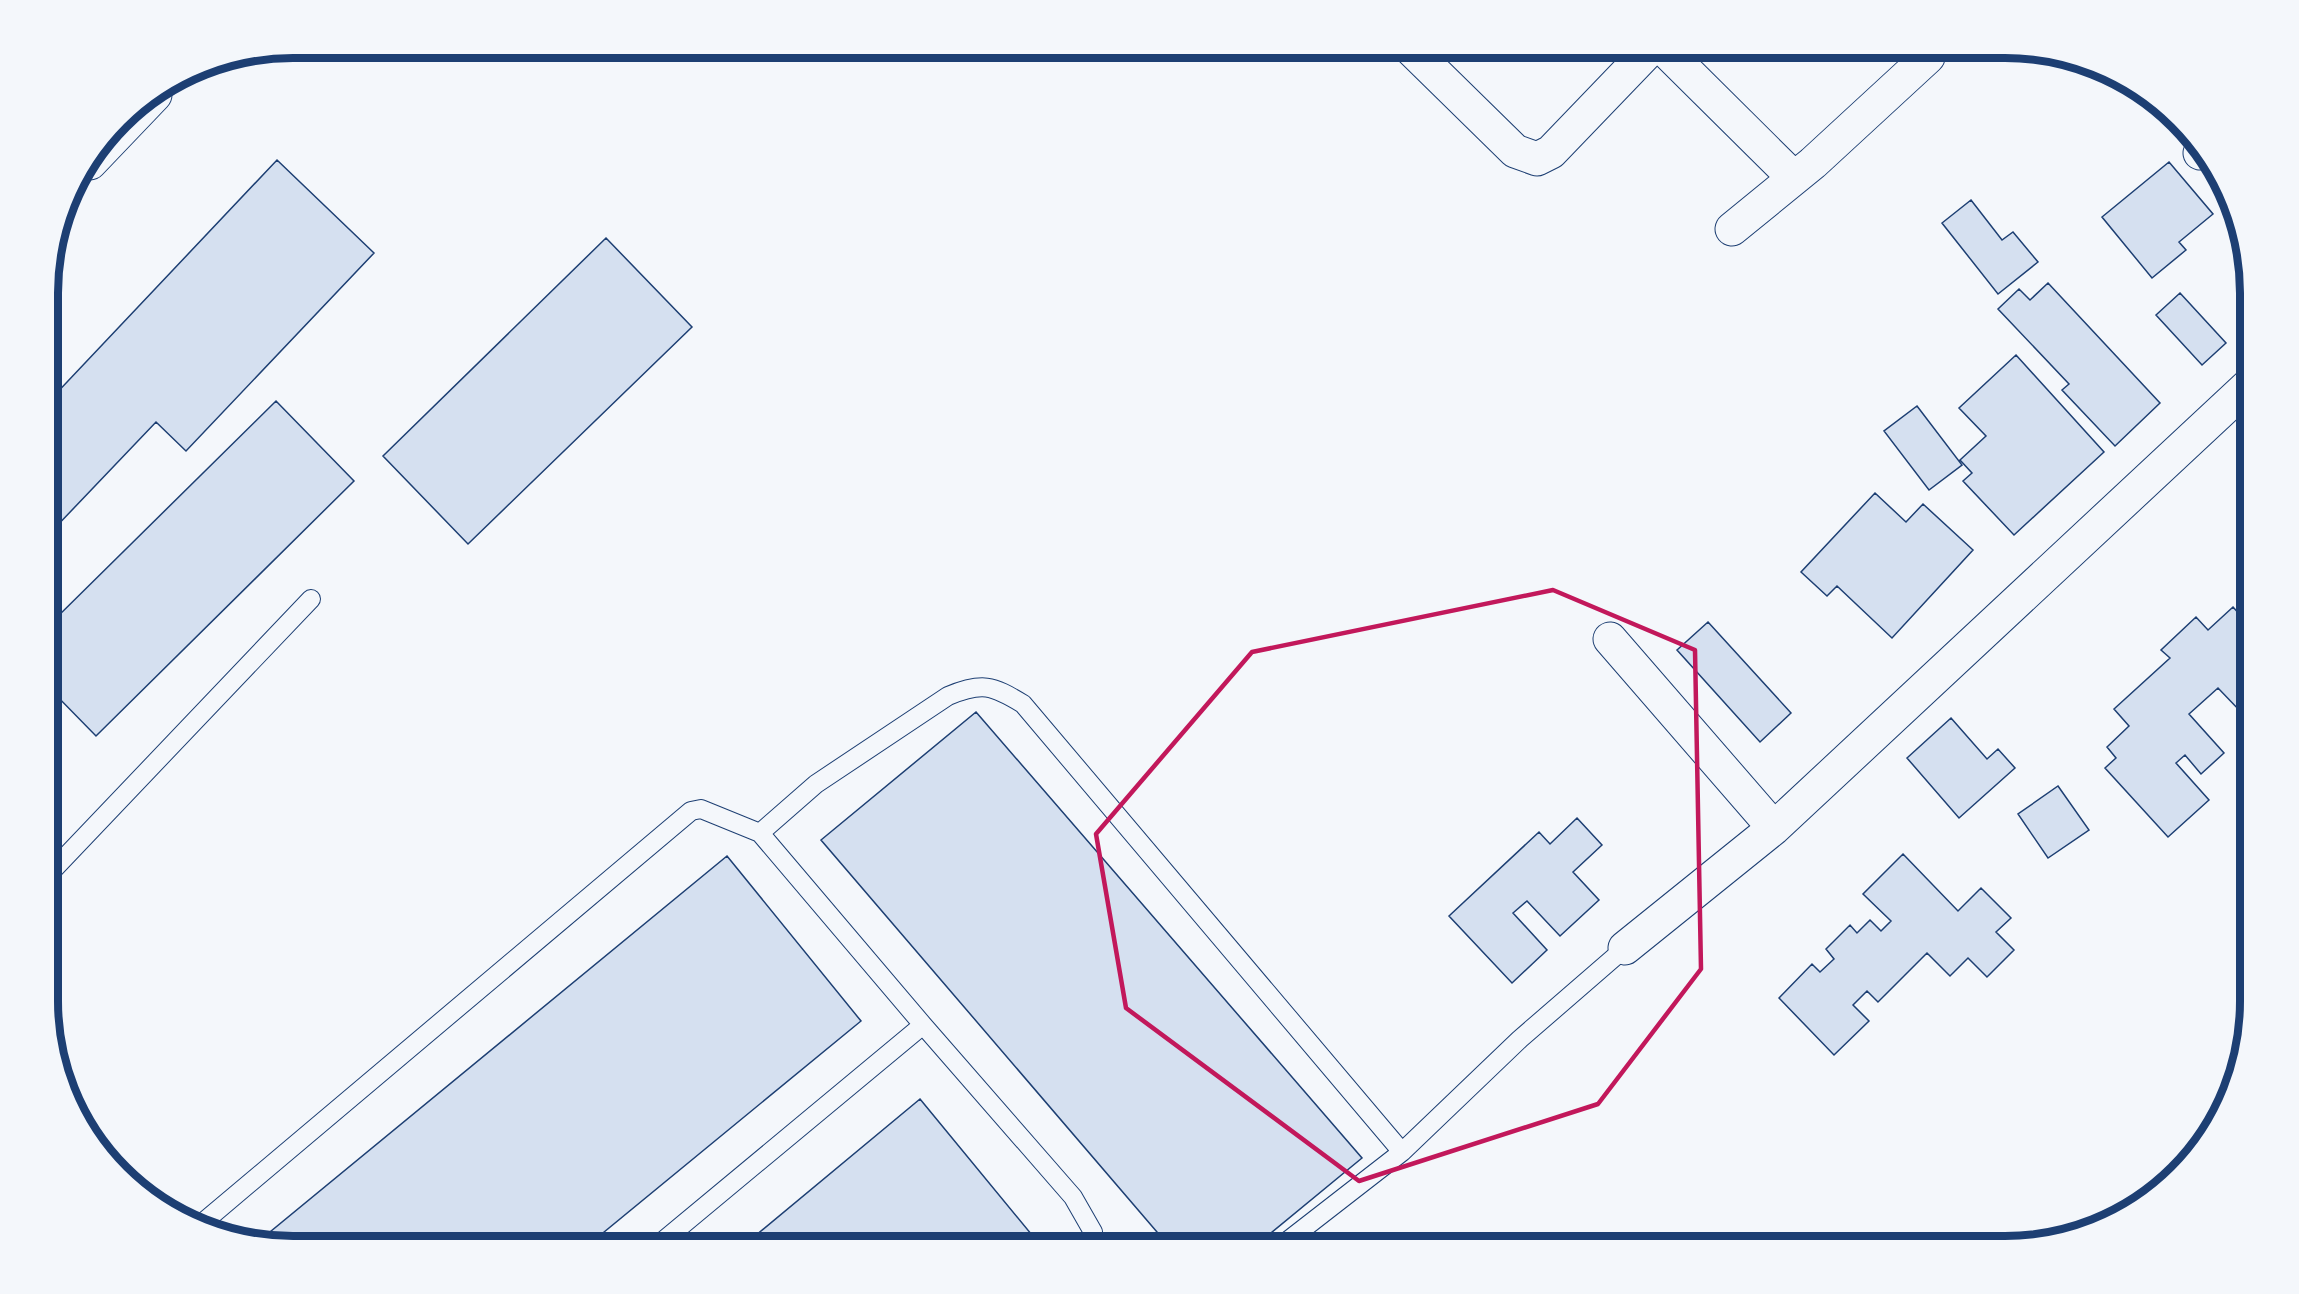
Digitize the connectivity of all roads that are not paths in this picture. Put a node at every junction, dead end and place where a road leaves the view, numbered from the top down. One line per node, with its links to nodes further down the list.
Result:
1 (1420, 58): 2 (street)
2 (1641, 58)
3 (1673, 58): 5 (street)
4 (1927, 58): 5 (street)
5 (1794, 177): 6 (street)
6 (1732, 229)
7 (2240, 393): 10 (street)
8 (311, 599): 12 (lane)
9 (1610, 639): 10 (street)
10 (1774, 828): 13 (street)
11 (760, 833): 14 (lane); 15 (lane); 16 (lane)
12 (58, 865)
13 (1625, 948): 15 (lane)
14 (923, 1025): 17 (lane); 18 (lane)
15 (1402, 1152): 19 (lane)
16 (207, 1219)
17 (669, 1236)
18 (1092, 1236)
19 (1294, 1236)

